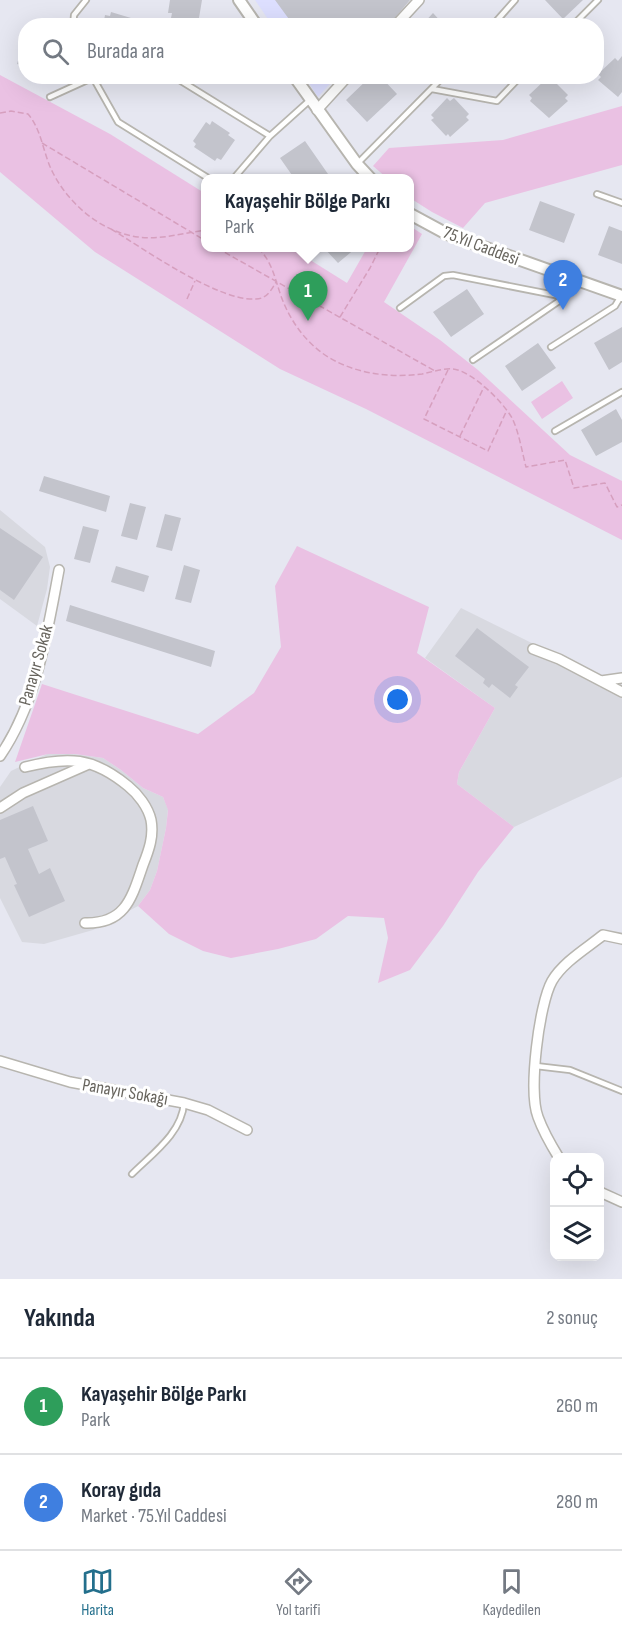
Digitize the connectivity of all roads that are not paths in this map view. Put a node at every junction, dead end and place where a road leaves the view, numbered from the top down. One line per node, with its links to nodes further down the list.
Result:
1 (86, 0): 6 (lane)
2 (239, 0): 7 (street)
3 (419, 0): 8 (street)
4 (515, 0): 9 (lane)
5 (598, 0): 10 (lane)
6 (74, 18)
7 (252, 18)
8 (402, 18)
9 (499, 18)
10 (580, 18)
11 (79, 84): 19 (lane)
12 (97, 84): 23 (lane)
13 (186, 84): 21 (lane)
14 (300, 84): 20 (street)
15 (339, 84): 20 (street)
16 (437, 84): 18 (lane)
17 (513, 84): 18 (lane)
18 (432, 89): 22 (lane)
19 (50, 97)
20 (314, 105): 21 (lane); 22 (street)
21 (270, 136): 24 (lane)
22 (357, 164): 25 (street)
23 (202, 174)
24 (237, 174)
25 (366, 174)
26 (597, 194): 27 (lane)
27 (622, 203)
28 (414, 216): 29 (street, 75.Yıl Caddesi)
29 (578, 281): 30 (street, 75.Yıl Caddesi); 31 (lane)
30 (621, 296): 33 (lane)
31 (565, 297): 32 (lane); 34 (lane)
32 (400, 308)
33 (551, 347)
34 (473, 360)
35 (622, 392): 36 (lane)
36 (555, 431)
37 (59, 570): 42 (street, Panayır Sokak)
38 (533, 649): 40 (street)
39 (622, 678): 40 (street)
40 (601, 681): 41 (street)
41 (622, 692)
42 (0, 756)
43 (91, 763): 44 (street); 45 (street); 46 (street)
44 (25, 767)
45 (0, 808)
46 (85, 923)
47 (622, 939): 49 (street)
48 (0, 1061): 51 (street, Panayır Sokağı)
49 (534, 1066): 50 (lane); 53 (street)
50 (622, 1091)
51 (184, 1102): 52 (street, Panayır Sokağı); 54 (lane)
52 (247, 1130)
53 (556, 1153)
54 (132, 1174)
55 (604, 1194): 56 (street)
56 (622, 1202)

